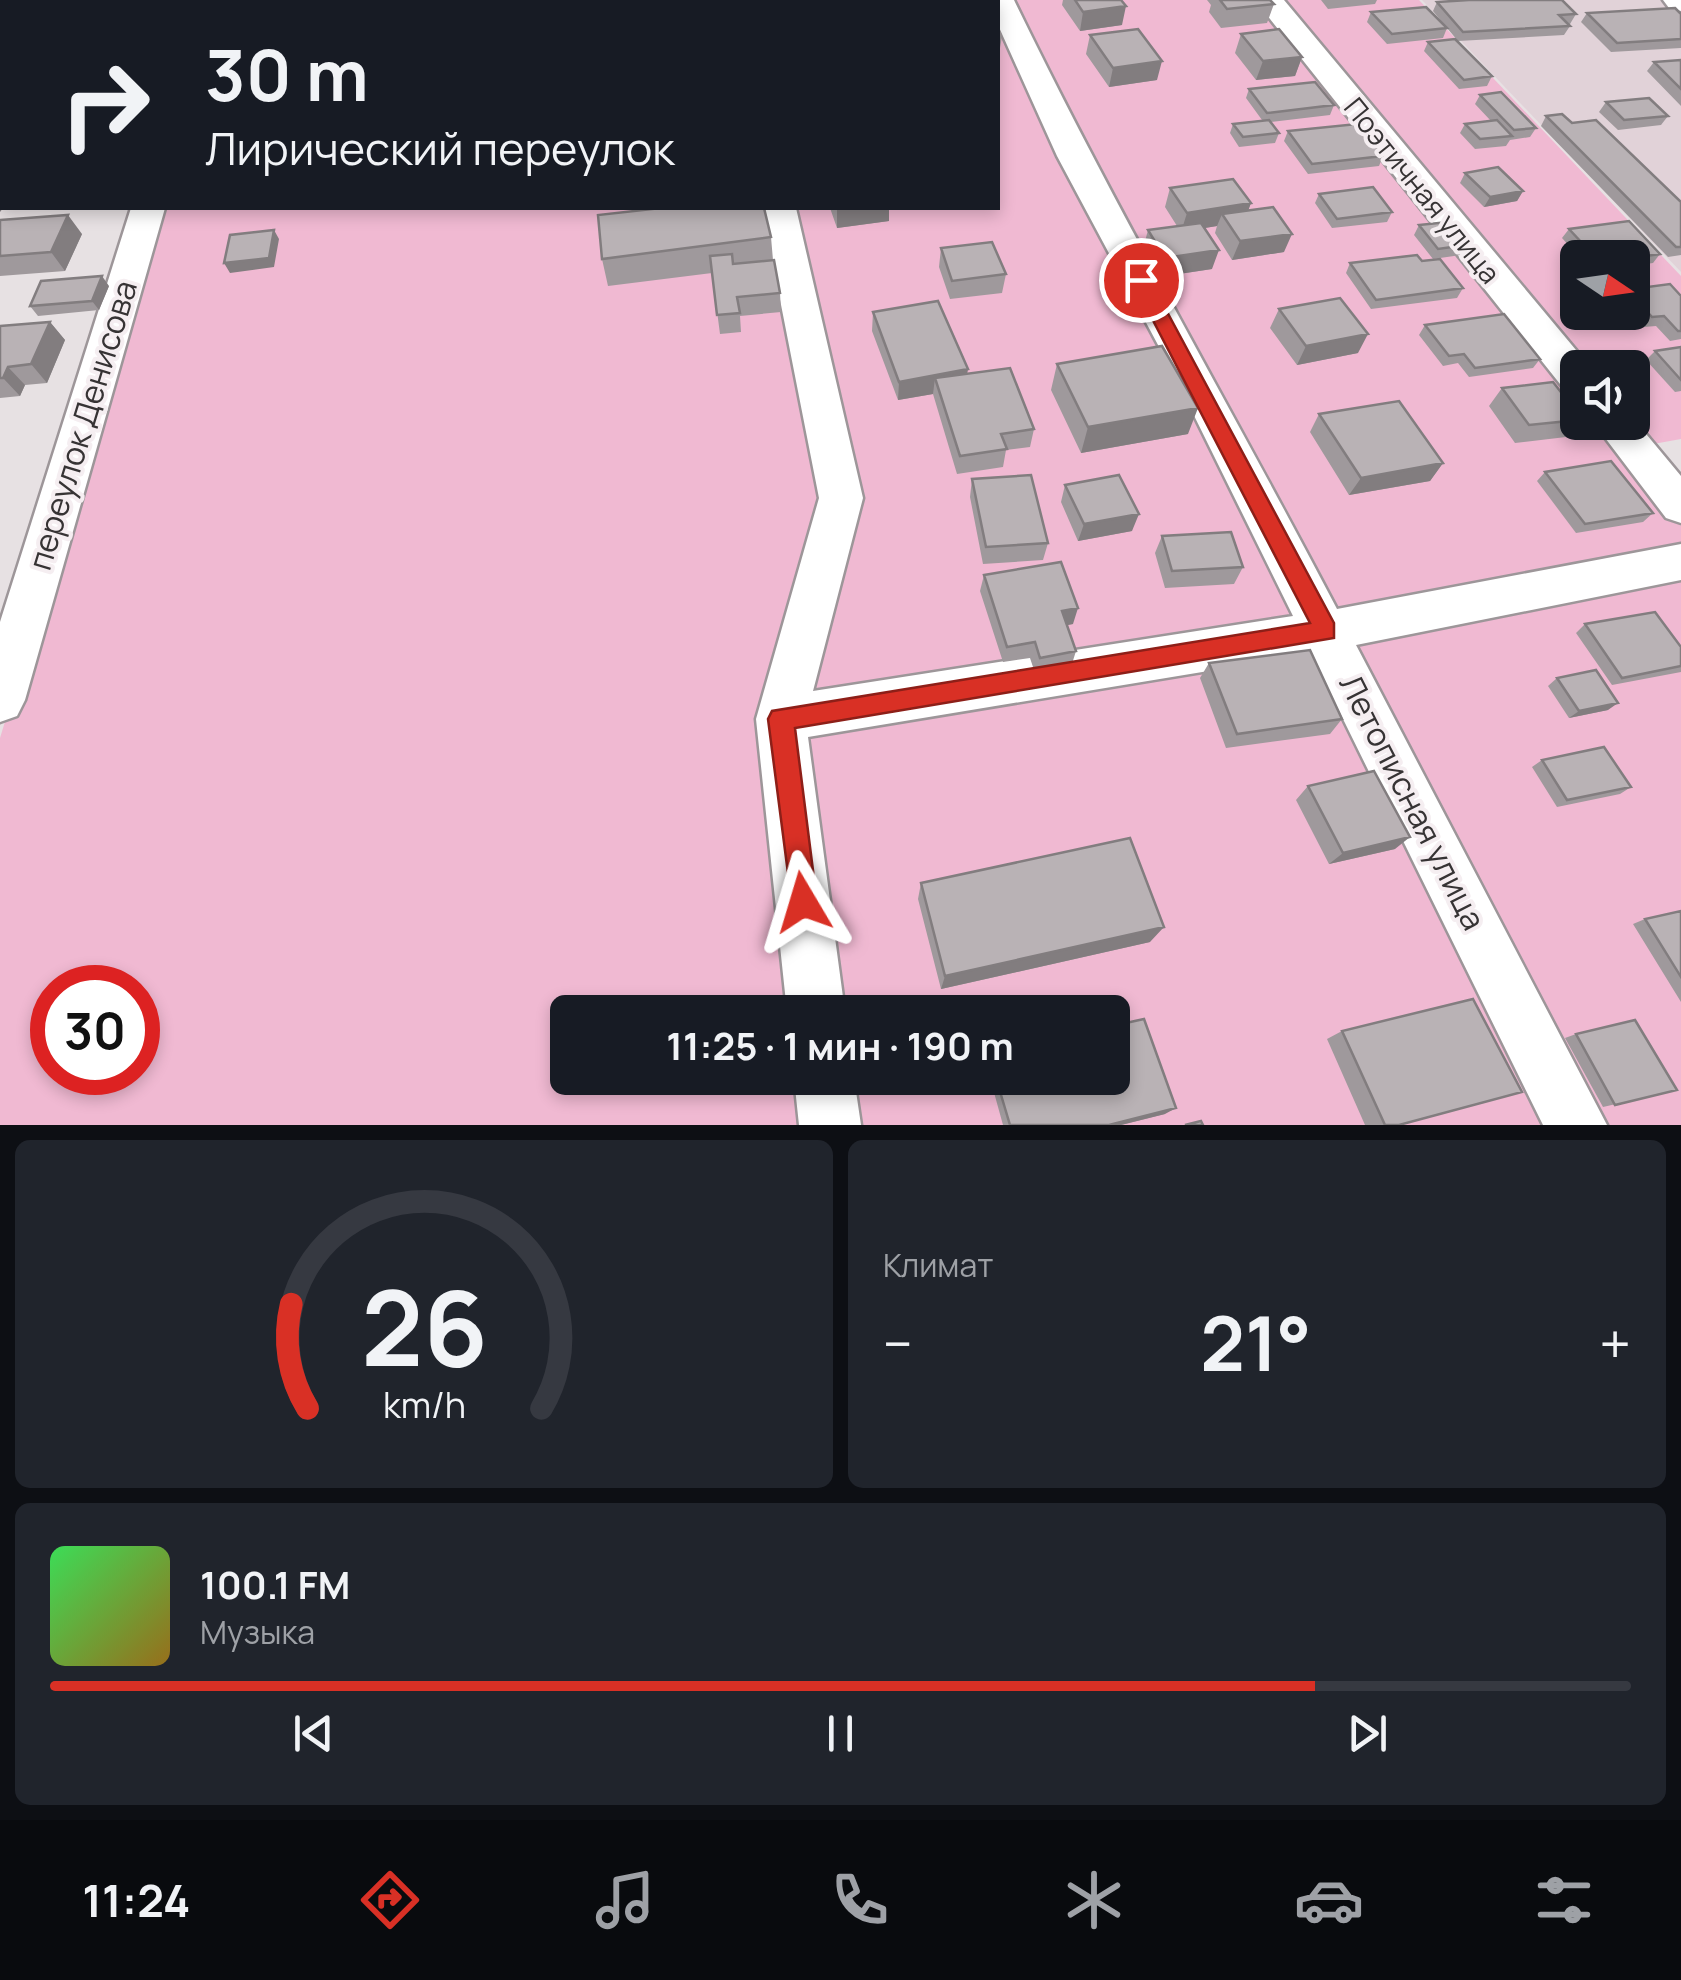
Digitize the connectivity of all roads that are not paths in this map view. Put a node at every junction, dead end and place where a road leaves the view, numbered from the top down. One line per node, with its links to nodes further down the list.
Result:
1 (1000, 0): 9 (street, Летописная улица)
2 (1269, 0): 5 (street, Поэтичная улица)
3 (147, 210): 10 (street, переулок Денисова)
4 (779, 210): 11 (street)
5 (1560, 357)
6 (1628, 440): 7 (street)
7 (1681, 506)
8 (1681, 562): 9 (street)
9 (1326, 630): 11 (street); 15 (street, Летописная улица)
10 (0, 700)
11 (781, 719): 12 (street)
12 (814, 995)
13 (826, 1095): 14 (street)
14 (830, 1125)
15 (1576, 1125)

